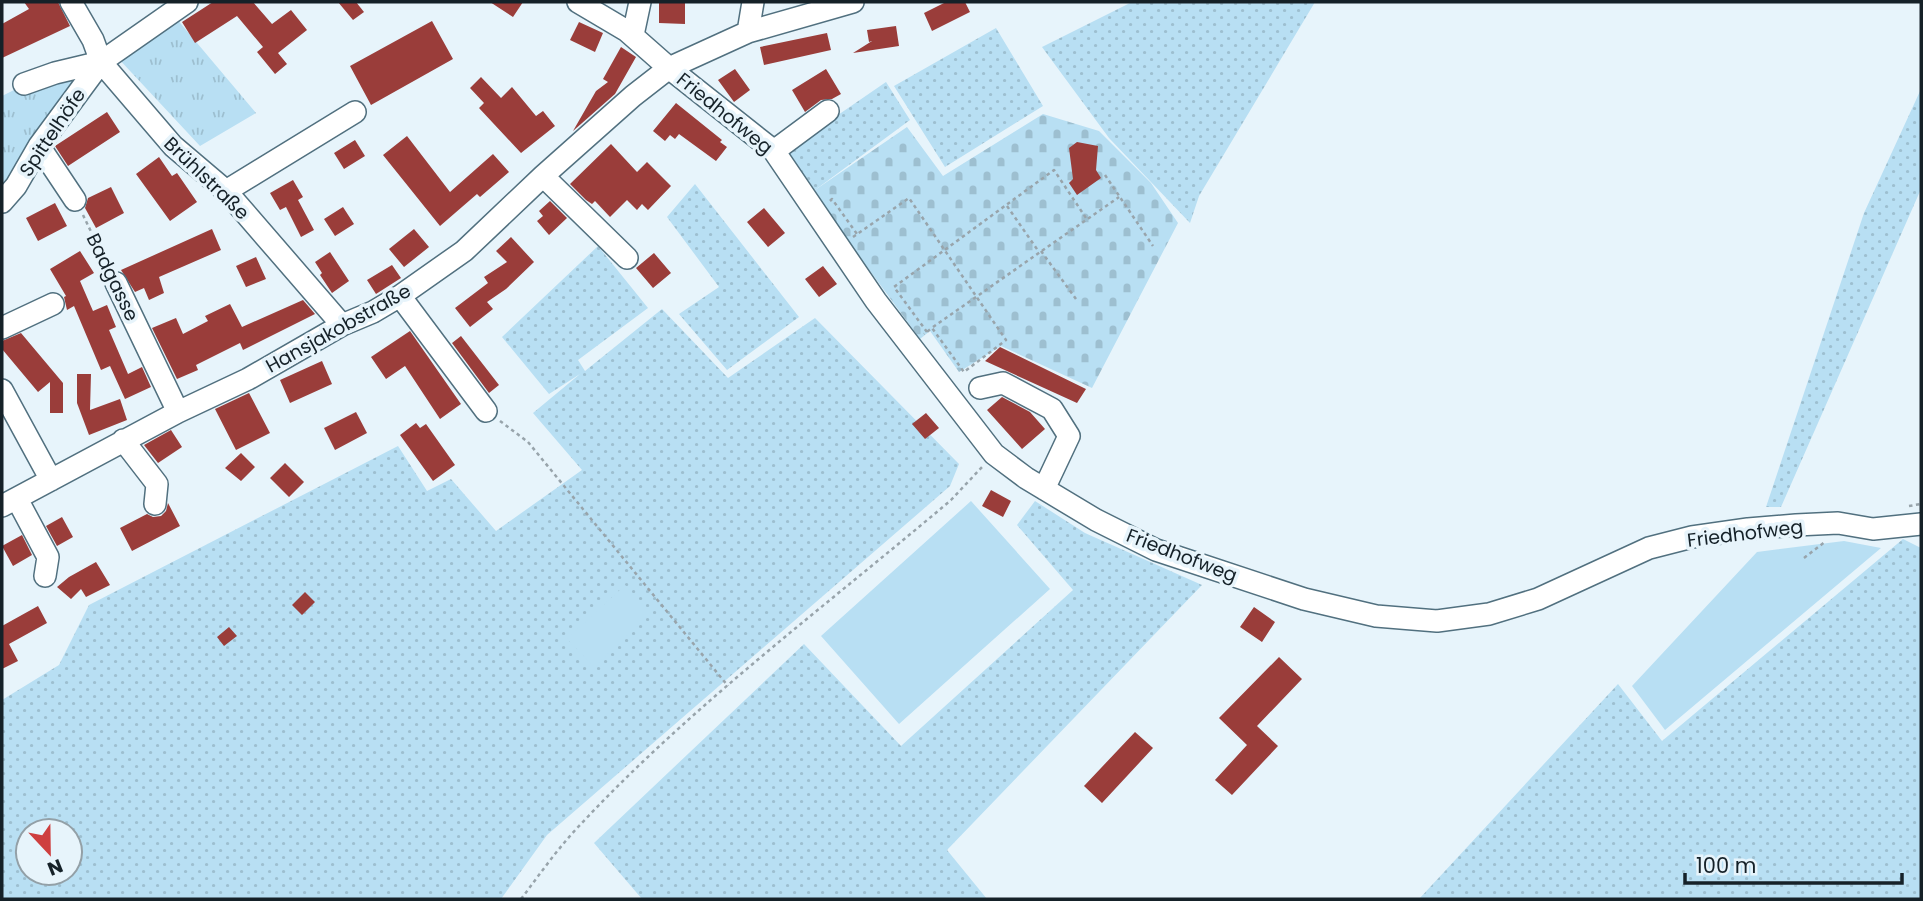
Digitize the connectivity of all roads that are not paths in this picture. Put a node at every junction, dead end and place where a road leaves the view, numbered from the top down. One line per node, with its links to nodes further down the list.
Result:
1 (71, 2): 9 (street, Brühlstraße)
2 (578, 2): 8 (street, Friedhofweg)
3 (640, 2): 8 (street)
4 (753, 2): 7 (street)
5 (853, 2): 7 (street, Hansjakobstraße)
6 (181, 4): 9 (street)
7 (748, 32): 10 (street, Hansjakobstraße)
8 (633, 36): 10 (street, Friedhofweg)
9 (101, 62): 11 (street); 14 (street, Spittelhöfe); 17 (street, Brühlstraße)
10 (668, 68): 15 (street, Friedhofweg); 16 (street, Hansjakobstraße)
11 (24, 84)
12 (828, 111): 15 (street)
13 (355, 112): 17 (street)
14 (39, 146): 18 (street); 19 (street, Spittelhöfe)
15 (774, 151): 32 (street, Friedhofweg)
16 (543, 176): 20 (street); 22 (street, Hansjakobstraße)
17 (226, 191): 24 (street, Brühlstraße)
18 (75, 200)
19 (2, 202)
20 (627, 258)
21 (116, 283): 29 (street, Badgasse)
22 (400, 296): 24 (street, Hansjakobstraße); 28 (street)
23 (53, 304): 25 (street)
24 (342, 325): 29 (street, Hansjakobstraße)
25 (2, 328)
26 (979, 388): 32 (street)
27 (2, 390): 31 (street)
28 (486, 411)
29 (178, 412): 30 (street, Hansjakobstraße)
30 (123, 440): 31 (street, Hansjakobstraße); 34 (street)
31 (51, 480): 33 (street, Hansjakobstraße)
32 (1044, 489): 35 (street, Friedhofweg)
33 (9, 502): 36 (street)
34 (155, 504)
35 (1921, 524)
36 (45, 576)

